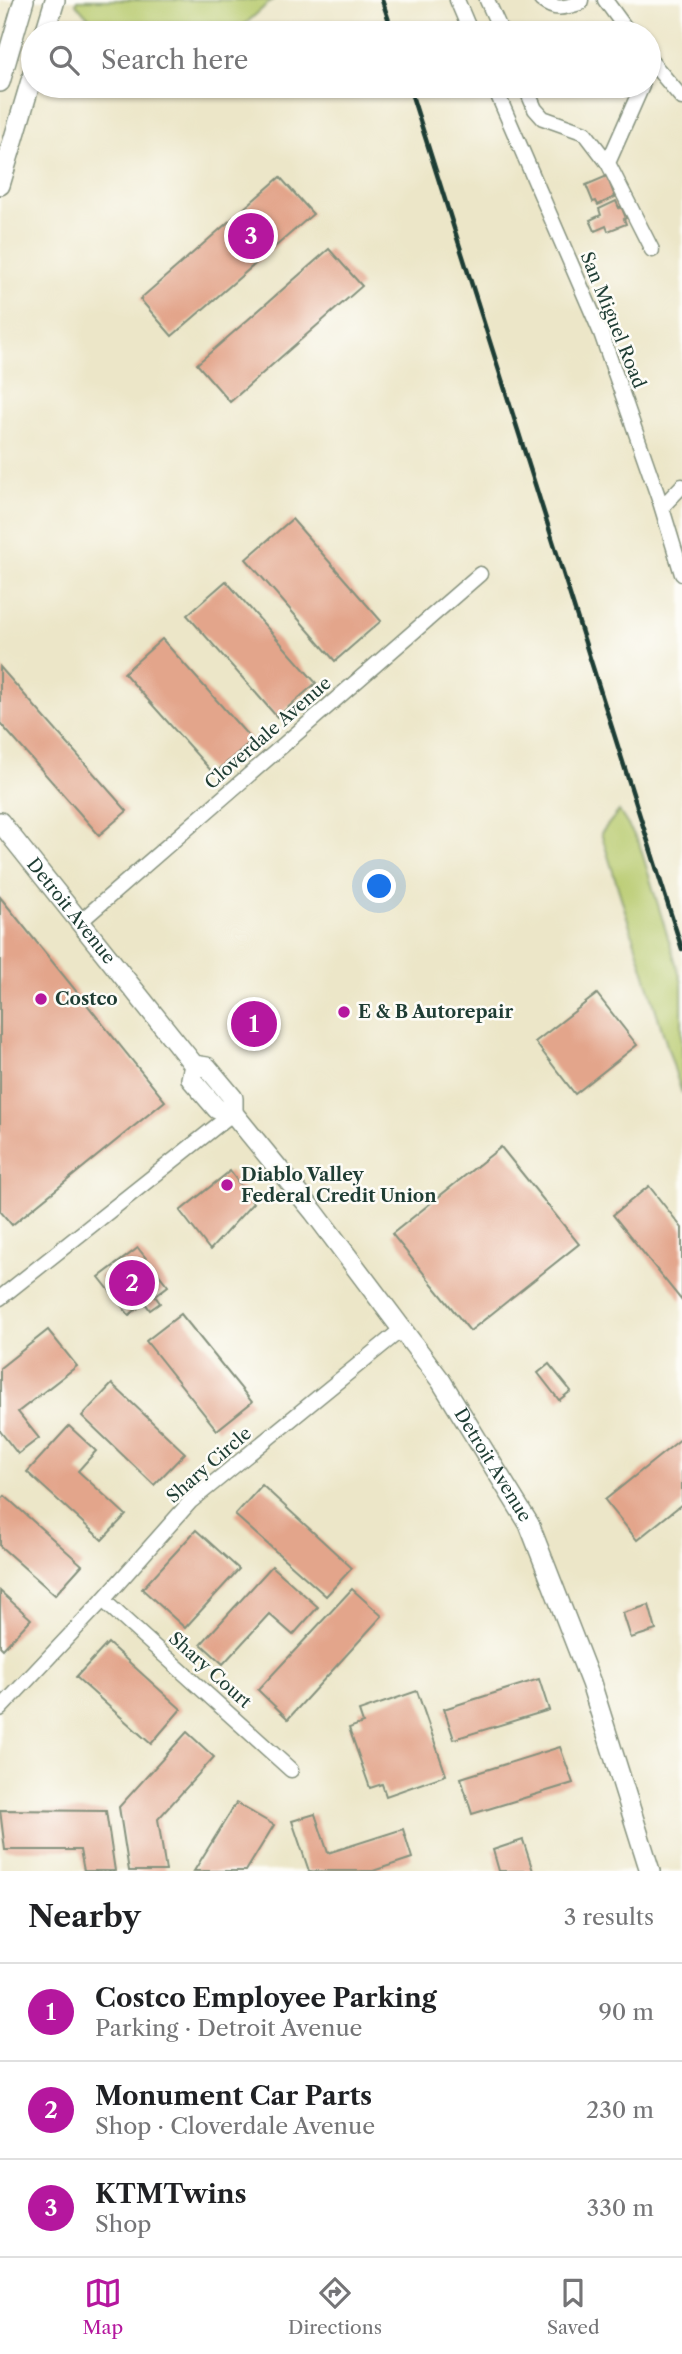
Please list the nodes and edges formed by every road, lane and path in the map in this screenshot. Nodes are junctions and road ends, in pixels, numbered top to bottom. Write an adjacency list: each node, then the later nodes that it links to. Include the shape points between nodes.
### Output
1 (24, 0): 13 (street)
2 (55, 0): 8 (street)
3 (457, 0): 9 (street)
4 (487, 0): 10 (street)
5 (541, 0): 6 (street, via 562,9)
6 (582, 0)
7 (605, 0): 11 (street)
8 (49, 21)
9 (466, 21)
10 (497, 21)
11 (620, 21)
12 (661, 76): 18 (street)
13 (0, 82)
14 (26, 98): 20 (street)
15 (499, 98): 23 (street, San Miguel Road, via 601,333)
16 (530, 98): 19 (street, via 542,118 585,133)
17 (637, 98): 19 (street)
18 (682, 98)
19 (608, 163): 21 (street)
20 (0, 185)
21 (652, 250)
22 (682, 486): 23 (street)
23 (662, 507): 25 (street, San Miguel Road)
24 (480, 574): 27 (street, Cloverdale Avenue)
25 (682, 574)
26 (0, 822): 27 (street, Detroit Avenue)
27 (81, 922): 28 (street, Detroit Avenue, via 194,1065 191,1079 217,1109)
28 (233, 1112): 29 (street); 30 (street, Detroit Avenue)
29 (0, 1298)
30 (402, 1329): 31 (street, Shary Circle, via 190,1502); 34 (street, Detroit Avenue, via 441,1381 529,1524 590,1683)
31 (103, 1600): 32 (street, Shary Circle); 33 (street, Shary Court)
32 (0, 1709)
33 (291, 1770)
34 (650, 1871)

